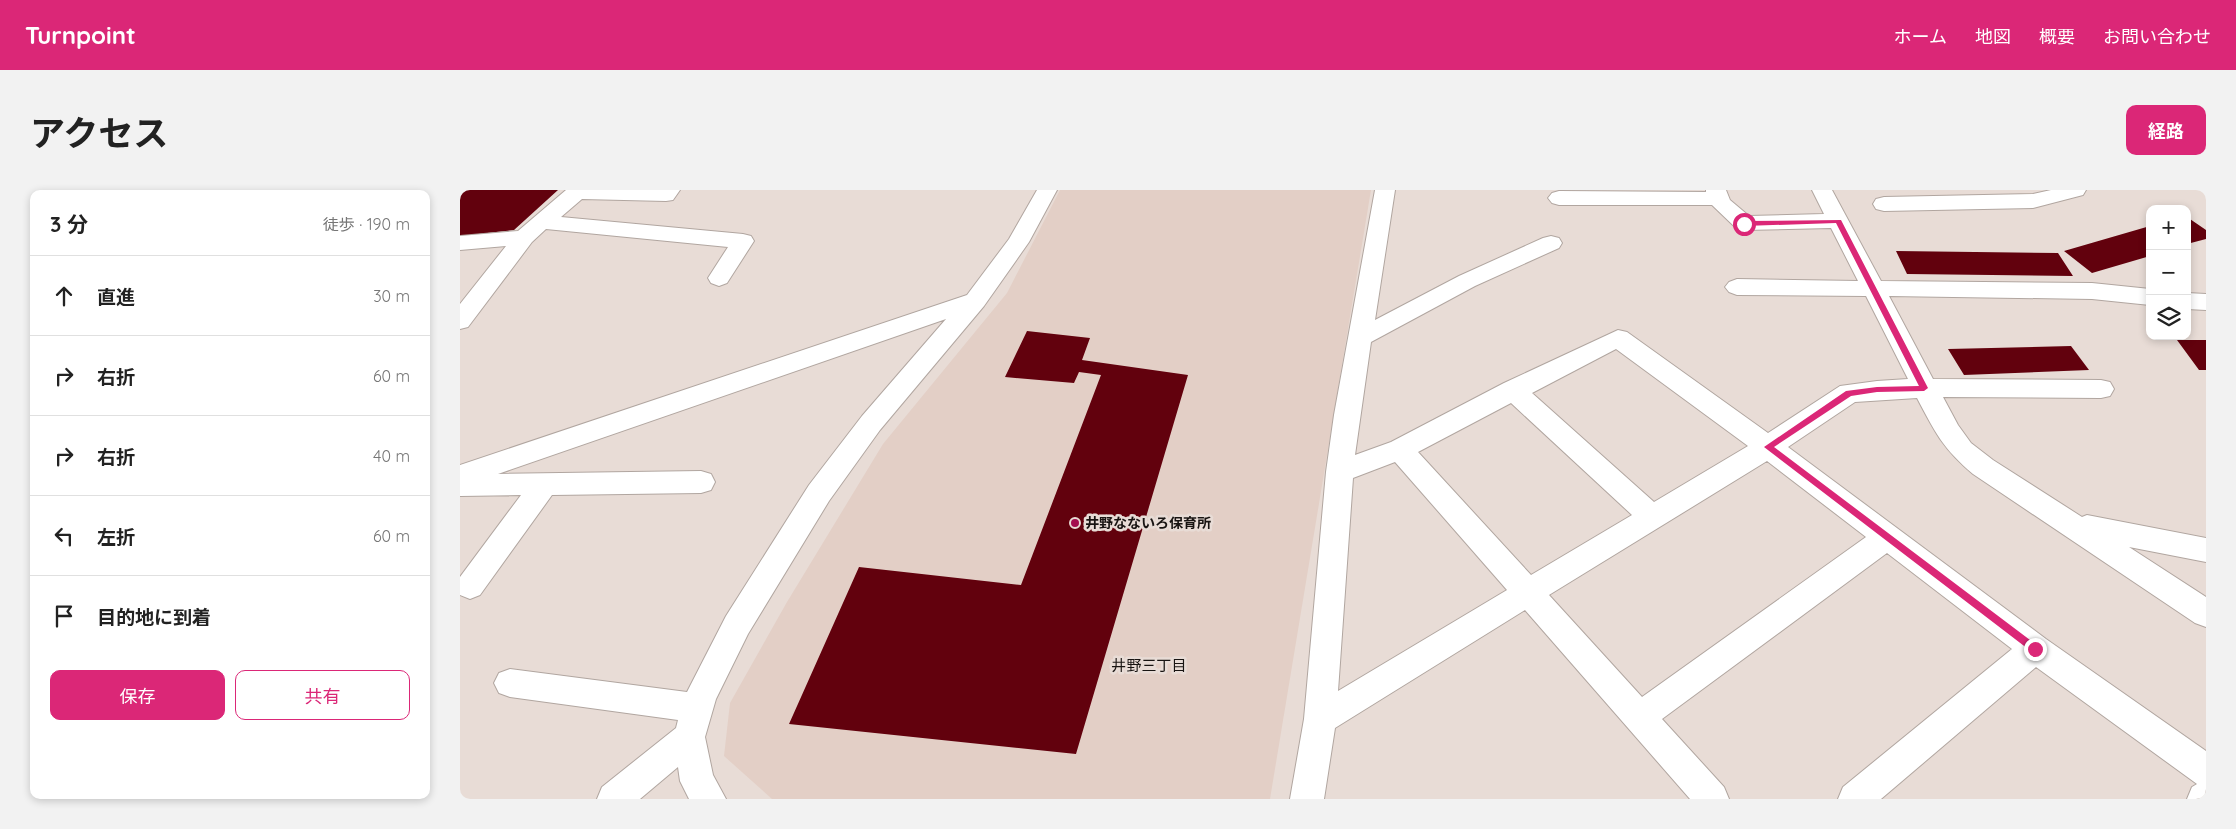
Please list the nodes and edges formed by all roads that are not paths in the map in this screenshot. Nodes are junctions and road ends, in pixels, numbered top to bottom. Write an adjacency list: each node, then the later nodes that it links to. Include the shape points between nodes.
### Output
1 (670, 190): 6 (street, via 666,195)
2 (1047, 190): 19 (street, via 1018,242)
3 (1385, 190): 23 (street)
4 (1822, 190): 10 (street)
5 (2076, 190): 9 (street, via 2033,200)
6 (578, 191): 11 (street)
7 (1718, 194): 8 (street); 10 (street, via 1721,203 1744,224)
8 (1559, 198)
9 (1884, 204)
10 (1838, 221): 17 (street)
11 (542, 222): 12 (street); 15 (street, via 743,241)
12 (524, 237): 13 (street); 22 (street)
13 (460, 243)
14 (1551, 244): 23 (street, via 1467,281)
15 (719, 278)
16 (1737, 288): 17 (street)
17 (1872, 288): 18 (street, via 2092,291); 24 (street)
18 (2146, 297)
19 (976, 300): 30 (street); 45 (street, via 871,423 819,493 737,625 701,697)
20 (2191, 300): 21 (street)
21 (2206, 302)
22 (460, 320)
23 (1360, 338): 29 (street)
24 (1924, 388): 25 (street); 27 (street, via 1849,393); 35 (street, via 1948,432 1962,450)
25 (2101, 389)
26 (1513, 390): 27 (street, via 1618,338); 28 (street); 34 (street)
27 (1768, 447): 34 (street); 36 (street)
28 (1400, 449): 29 (street); 39 (street)
29 (1340, 472): 44 (street)
30 (460, 476)
31 (701, 482): 32 (street)
32 (545, 484): 33 (street); 38 (street)
33 (460, 486)
34 (1652, 517): 39 (street)
35 (2073, 525): 37 (street); 40 (street)
36 (1887, 538): 41 (street); 43 (street)
37 (2206, 550)
38 (470, 586)
39 (1528, 593): 43 (street); 44 (street)
40 (2206, 614)
41 (2035, 649): 46 (street); 51 (street)
42 (510, 683): 45 (street)
43 (1638, 718): 50 (street)
44 (1320, 720): 49 (street)
45 (693, 723): 47 (street); 48 (street, via 697,781)
46 (2206, 771)
47 (614, 799)
48 (709, 799)
49 (1307, 799)
50 (1712, 799)
51 (1855, 799)

